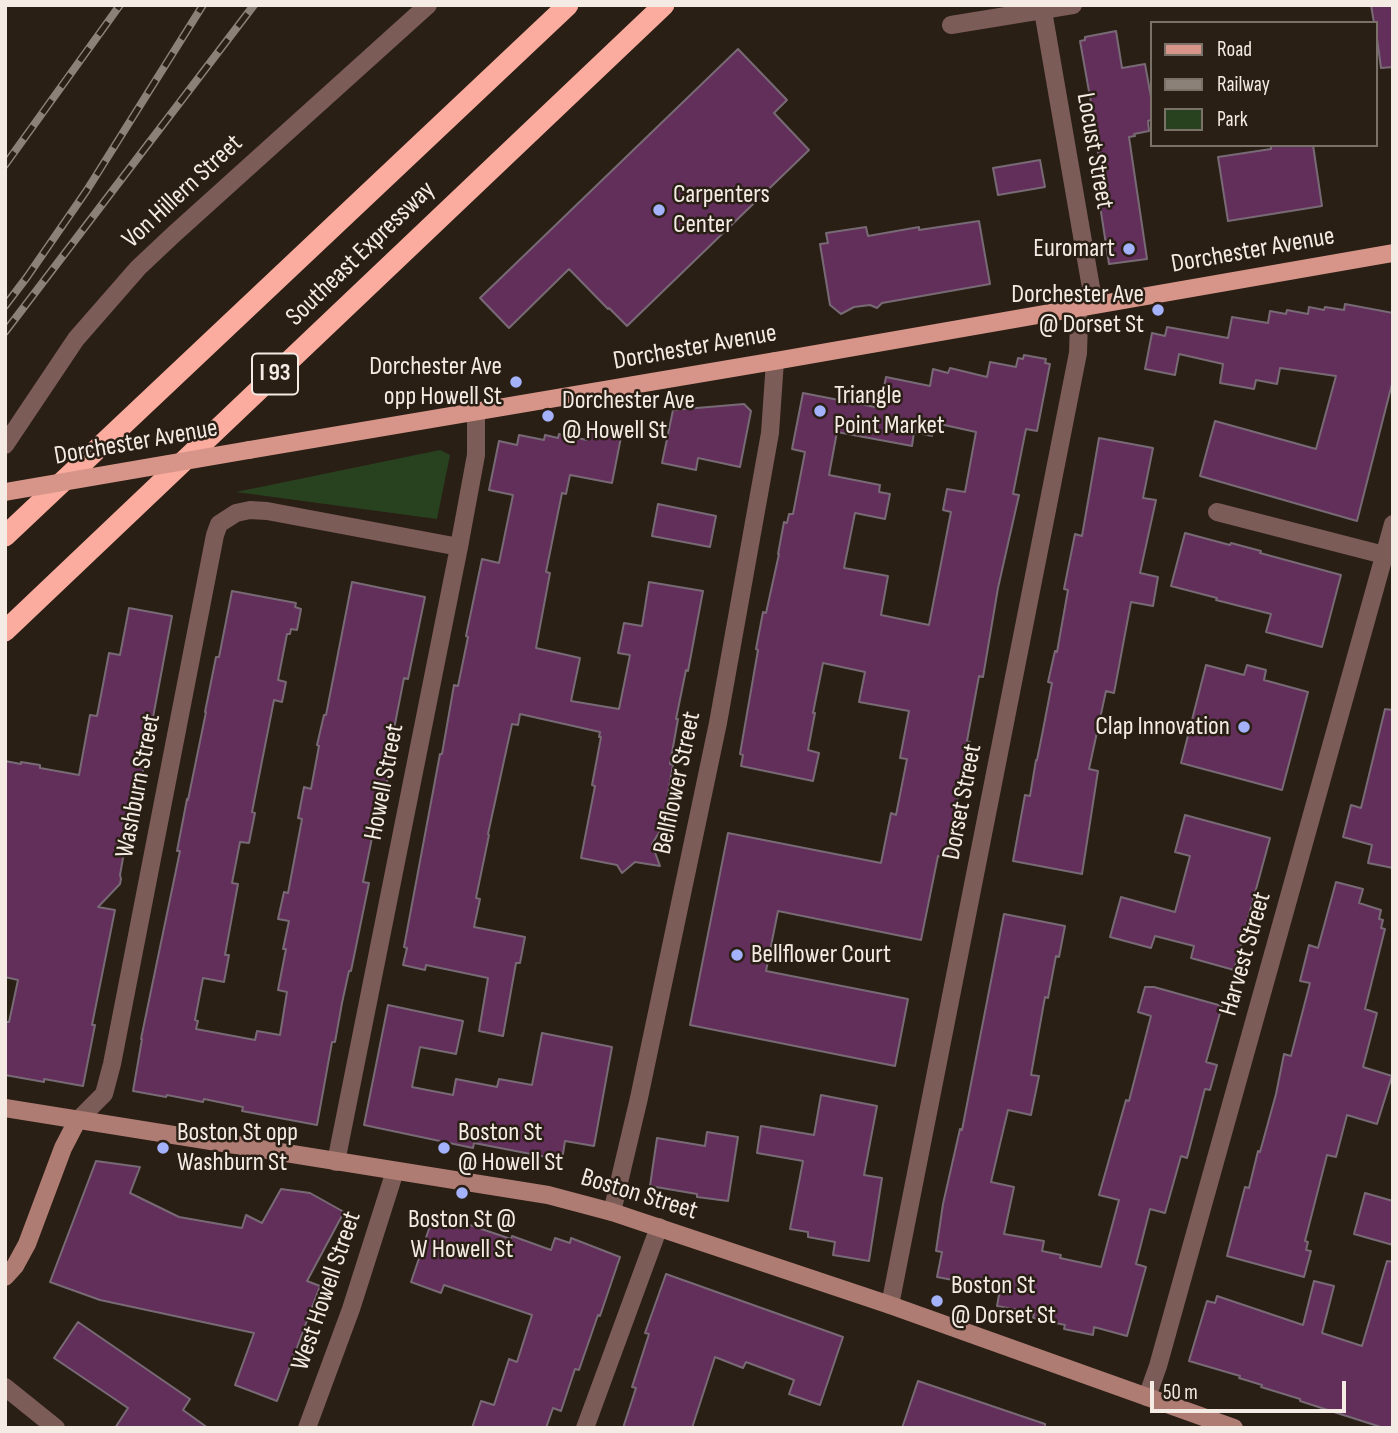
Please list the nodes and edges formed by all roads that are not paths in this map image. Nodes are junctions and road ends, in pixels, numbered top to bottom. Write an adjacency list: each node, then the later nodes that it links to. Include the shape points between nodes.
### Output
1 (428, 5): 11 (street, Von Hillern Street, via 138,268 76,340)
2 (568, 5): 15 (highway, Southeast Expressway / I 93)
3 (664, 5): 18 (highway, Southeast Expressway / I 93)
4 (1073, 5): 5 (street)
5 (1043, 8): 6 (street); 8 (street, Locust Street)
6 (951, 25)
7 (1393, 253): 8 (main road, Dorchester Avenue)
8 (1085, 306): 9 (main road, Dorchester Avenue); 26 (street, Dorset Street)
9 (775, 361): 10 (main road, Dorchester Avenue); 23 (street, Bellflower Street, via 770,433 718,723)
10 (476, 411): 12 (main road, Dorchester Avenue, bridge); 16 (street, Howell Street, via 476,455)
11 (5, 445)
12 (5, 492)
13 (1217, 512): 17 (street)
14 (1393, 524): 17 (street, Harvest Street)
15 (5, 536)
16 (459, 547): 20 (street, Washburn Street, via 267,511 236,513 219,524 112,1065 104,1094); 21 (street, Howell Street)
17 (1384, 555): 28 (street, Harvest Street)
18 (5, 631)
19 (5, 1108): 20 (main road, Boston Street)
20 (77, 1121): 21 (main road, Boston Street); 25 (main road, Washburn Street, via 27,1244)
21 (336, 1162): 22 (main road, Boston Street)
22 (395, 1171): 23 (main road, Boston Street, via 548,1195); 30 (street, West Howell Street)
23 (612, 1212): 24 (main road, Boston Street)
24 (659, 1227): 26 (main road, Boston Street); 31 (street)
25 (5, 1277)
26 (890, 1305): 28 (main road, Boston Street)
27 (5, 1387): 29 (street)
28 (1147, 1397): 32 (main road, Boston Street)
29 (56, 1428)
30 (307, 1428)
31 (584, 1428)
32 (1234, 1428)

